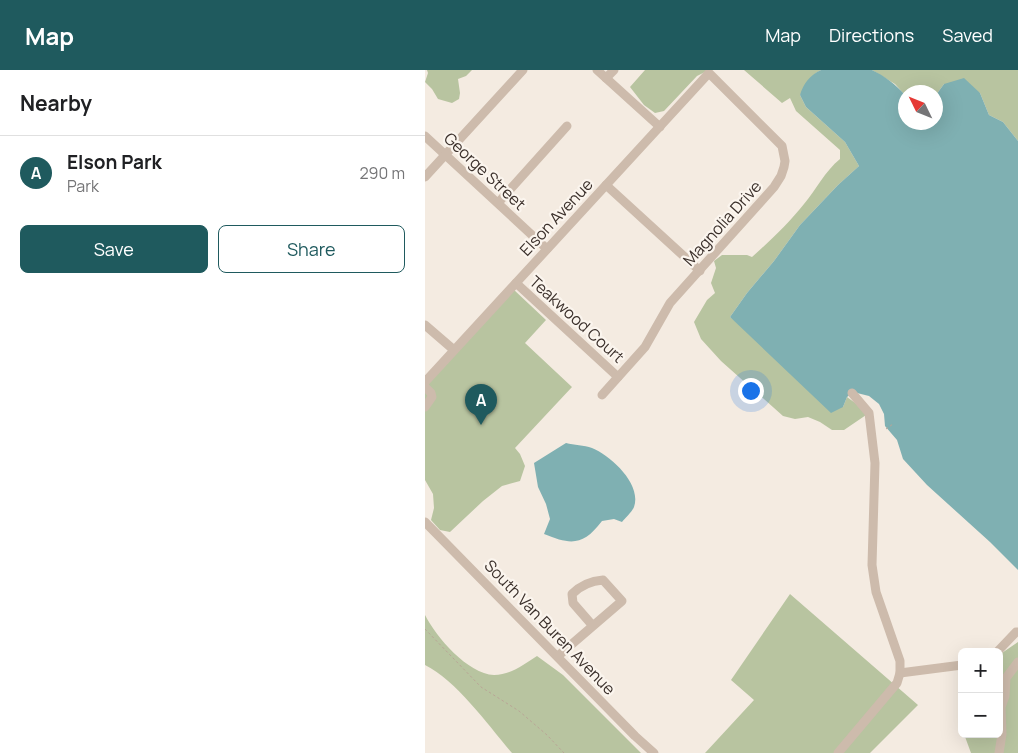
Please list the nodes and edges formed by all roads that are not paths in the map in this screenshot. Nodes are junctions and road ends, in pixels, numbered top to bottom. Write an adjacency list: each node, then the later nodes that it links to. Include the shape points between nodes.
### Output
1 (523, 70): 9 (street)
2 (597, 70): 5 (street)
3 (614, 70): 5 (street)
4 (709, 74): 7 (street, Elson Avenue); 14 (street, Magnolia Drive, via 782,146 785,161 774,187)
5 (606, 78): 7 (street)
6 (567, 126): 12 (street)
7 (660, 127): 11 (street, Elson Avenue)
8 (425, 136): 9 (street, George Street)
9 (445, 155): 10 (street); 12 (street, George Street)
10 (425, 177)
11 (606, 185): 13 (street, Elson Avenue); 14 (street)
12 (498, 203): 13 (street, George Street)
13 (547, 249): 15 (street, Elson Avenue)
14 (700, 271): 18 (street, Magnolia Drive, via 670,303 645,347)
15 (515, 283): 17 (street, Elson Avenue); 18 (street, Teakwood Court)
16 (425, 324): 17 (street)
17 (454, 350): 19 (street, Elson Avenue)
18 (619, 377): 22 (street, Magnolia Drive)
19 (425, 382)
20 (425, 387): 23 (street, via 432,397)
21 (852, 393): 31 (street, via 869,413 875,463 872,565 876,592 900,660)
22 (602, 395)
23 (425, 407)
24 (425, 522): 28 (street, South Van Buren Avenue)
25 (593, 626): 25 (street, via 622,601 603,580 581,586 572,594 573,603); 28 (street)
26 (1018, 632): 27 (street)
27 (1001, 648)
28 (558, 656): 32 (street, South Van Buren Avenue)
29 (1018, 662): 34 (street, via 1006,678)
30 (958, 666): 31 (street)
31 (900, 673): 33 (street, via 897,683)
32 (654, 753)
33 (838, 753)
34 (999, 753)

